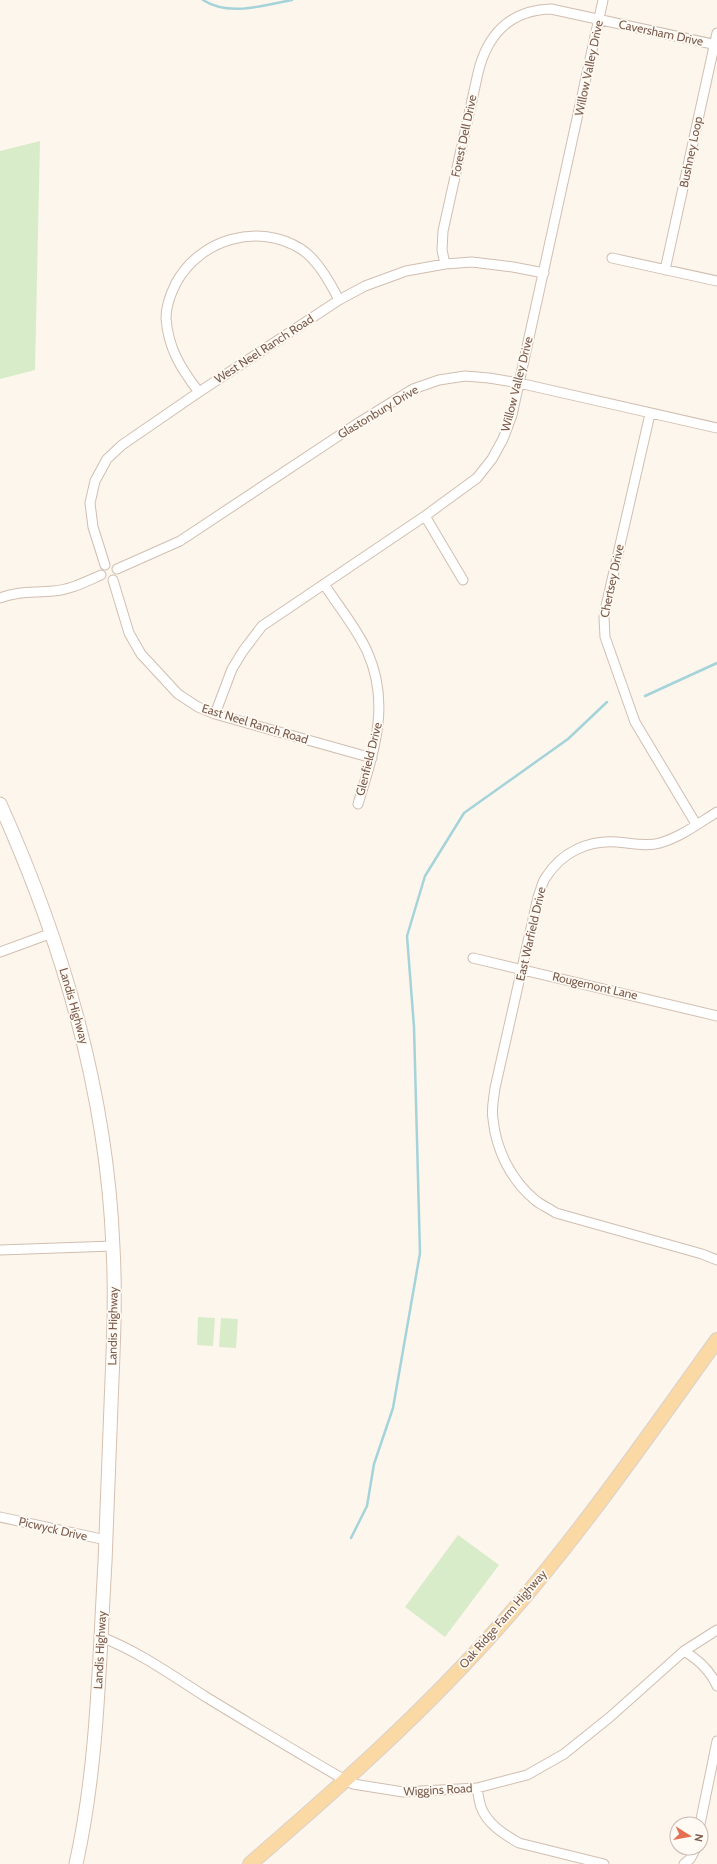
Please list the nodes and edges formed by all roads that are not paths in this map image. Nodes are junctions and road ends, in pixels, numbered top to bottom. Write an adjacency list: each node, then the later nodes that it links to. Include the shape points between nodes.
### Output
1 (604, 0): 2 (street, Willow Valley Drive)
2 (600, 19): 3 (street, Caversham Drive, via 551,9 533,10); 5 (street, Caversham Drive); 9 (street, Willow Valley Drive)
3 (513, 20): 7 (street, Forest Dell Drive, via 495,34 482,56 443,231 442,250)
4 (717, 33): 5 (street, Bushney Loop)
5 (716, 45): 8 (street, Bushney Loop)
6 (612, 258): 8 (street)
7 (445, 264): 9 (street, West Neel Ranch Road, via 472,262); 11 (street, West Neel Ranch Road, via 406,271 365,286)
8 (665, 270): 10 (street)
9 (544, 273): 12 (street, Willow Valley Drive)
10 (717, 281)
11 (339, 300): 13 (street, West Neel Ranch Road); 13 (street, via 330,283 309,256 282,239 259,236 230,238 202,253 184,269 172,292 166,317 173,350 182,370)
12 (519, 383): 14 (street, Glastonbury Drive); 16 (street, Willow Valley Drive, via 512,415 492,459 477,478); 18 (street, Glastonbury Drive, via 465,376 440,380 413,389 180,541)
13 (199, 392): 17 (street, West Neel Ranch Road, via 122,445 106,459 95,481 90,503 93,527)
14 (650, 414): 15 (street, Glastonbury Drive); 29 (street, Chertsey Drive, via 606,606 605,637 635,722)
15 (717, 428)
16 (425, 516): 21 (street); 22 (street, Willow Valley Drive)
17 (105, 565): 18 (street, via 111,564); 19 (street, via 101,569)
18 (117, 570): 20 (street)
19 (101, 575): 20 (street, via 107,581); 23 (street, via 76,586 55,591 8,594)
20 (113, 580): 24 (street, East Neel Ranch Road, via 129,633 141,654 178,694)
21 (463, 580)
22 (324, 584): 24 (street, Willow Valley Drive, via 262,626 232,669); 25 (street, Glenfield Drive, via 360,639 374,672 380,712)
23 (0, 598)
24 (215, 714): 25 (street, East Neel Ranch Road)
25 (372, 758): 27 (street, Glenfield Drive)
26 (0, 804): 30 (main road, Landis Highway)
27 (358, 804)
28 (717, 812): 29 (street, East Warfield Drive)
29 (696, 824): 33 (street, East Warfield Drive, via 674,838 659,843 597,843 575,850 559,860 545,878 538,897)
30 (52, 933): 31 (street); 35 (main road, Landis Highway, via 77,1012 92,1076 108,1178)
31 (0, 952)
32 (473, 958): 33 (street, Rougemont Lane)
33 (523, 969): 34 (street, Rougemont Lane); 37 (street, East Warfield Drive, via 495,1088 492,1118 497,1142 505,1162 519,1183 535,1200 556,1213)
34 (717, 1016)
35 (113, 1246): 36 (street); 40 (main road, Landis Highway, via 115,1308)
36 (0, 1250)
37 (717, 1260)
38 (717, 1340): 46 (main road, Oak Ridge Farm Highway, via 632,1459 527,1594 439,1691)
39 (0, 1517): 40 (street, Picwyck Drive)
40 (106, 1540): 42 (main road, Landis Highway)
41 (717, 1630): 43 (street, Wiggins Road)
42 (101, 1637): 46 (street, Wiggins Road, via 140,1656); 51 (main road, Landis Highway, via 93,1753 84,1827)
43 (684, 1652): 44 (street, via 697,1659 712,1675); 47 (street, Wiggins Road, via 564,1754 527,1775)
44 (717, 1686)
45 (717, 1740): 48 (street)
46 (344, 1780): 47 (street, Wiggins Road, via 353,1784 404,1792); 50 (main road, Oak Ridge Farm Highway)
47 (477, 1788): 52 (street, via 481,1808 492,1824 507,1836 519,1843)
48 (702, 1816)
49 (692, 1856): 53 (street)
50 (254, 1863)
51 (76, 1864)
52 (604, 1864)
53 (684, 1864)

